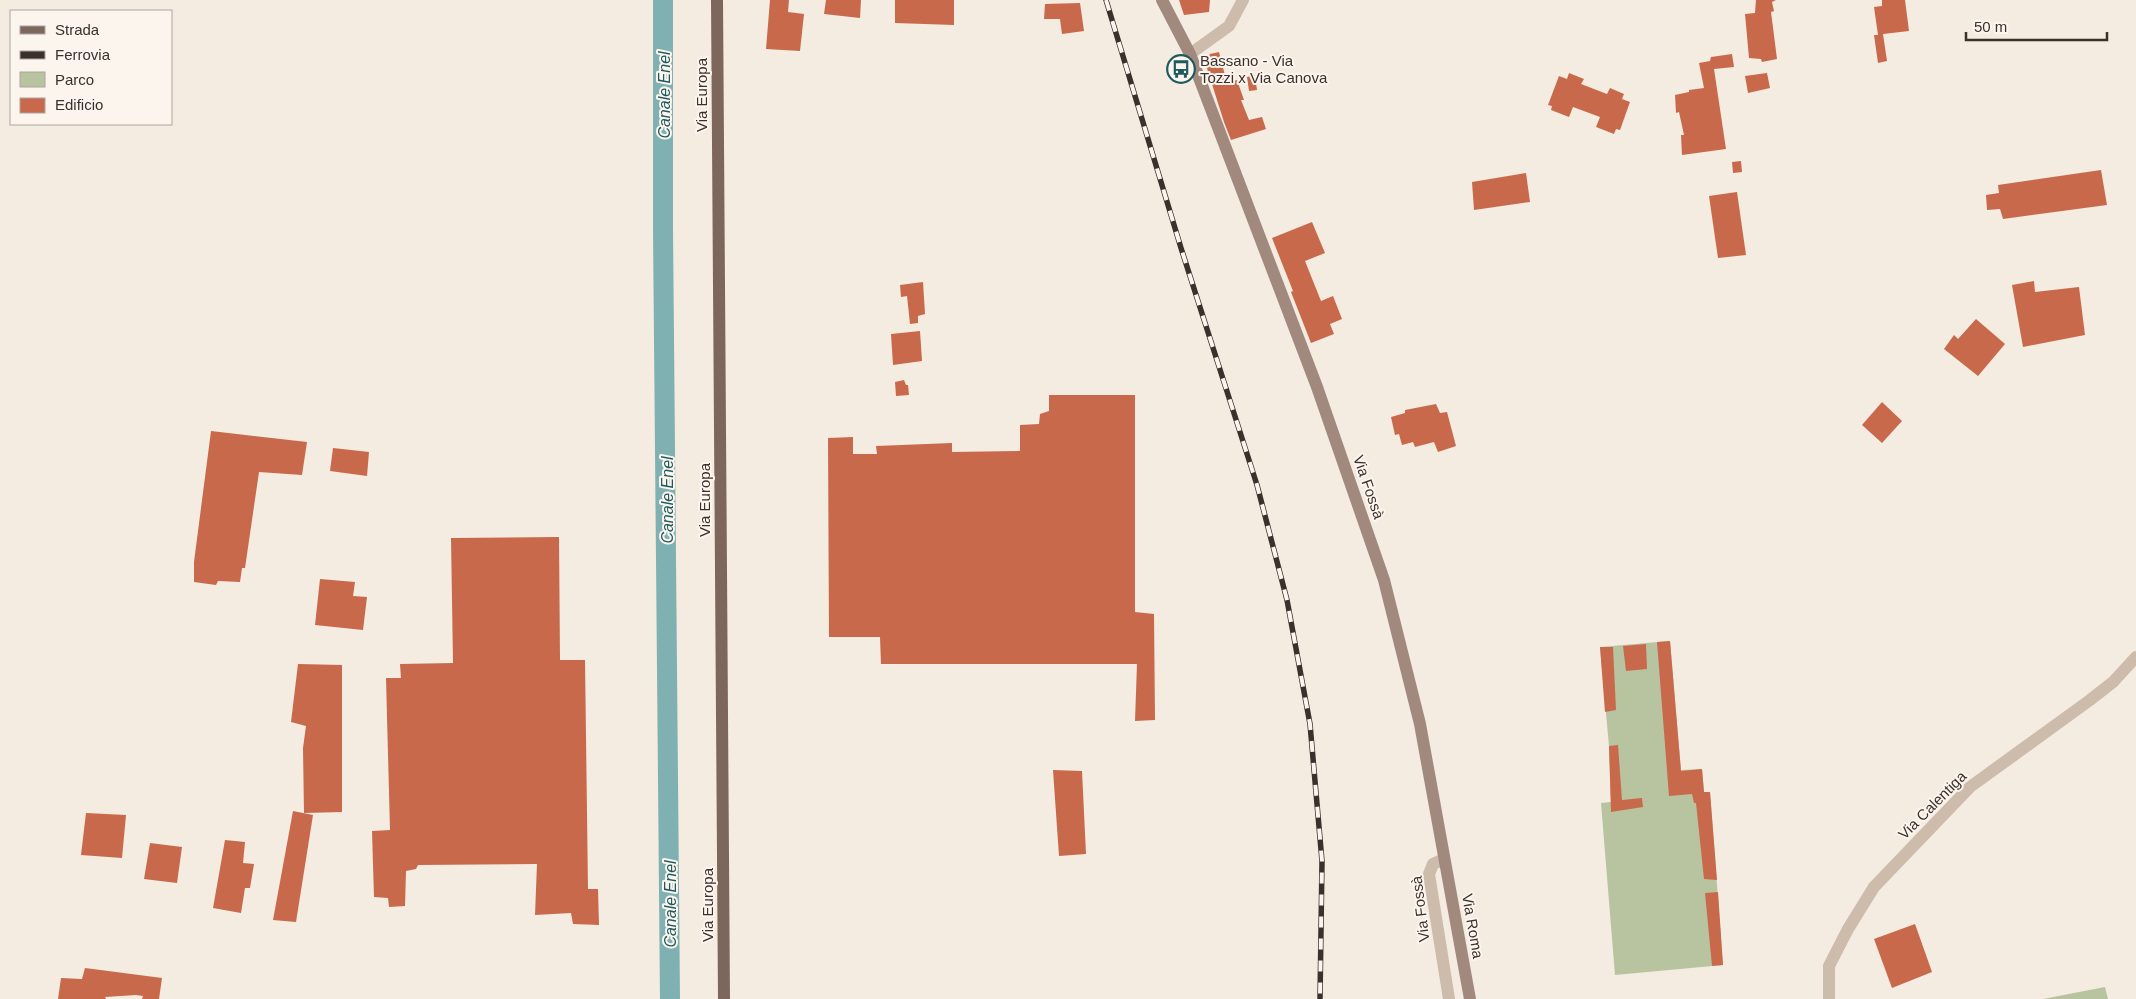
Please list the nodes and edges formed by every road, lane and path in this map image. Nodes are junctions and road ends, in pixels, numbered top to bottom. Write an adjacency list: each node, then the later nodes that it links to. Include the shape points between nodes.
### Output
1 (717, 0): 7 (main road, Via Europa)
2 (1162, 0): 4 (main road, Via Fossà)
3 (1243, 0): 4 (street, via 1229,26)
4 (1190, 54): 6 (main road, Via Fossà, via 1317,387 1384,580 1420,724)
5 (2136, 657): 10 (street, Via Calentiga, via 2113,682 1970,787 1874,887 1829,966)
6 (1444, 859): 8 (street, Via Fossà, via 1433,864 1429,874); 9 (main road, Via Roma)
7 (724, 999)
8 (1448, 999)
9 (1470, 999)
10 (1829, 999)

